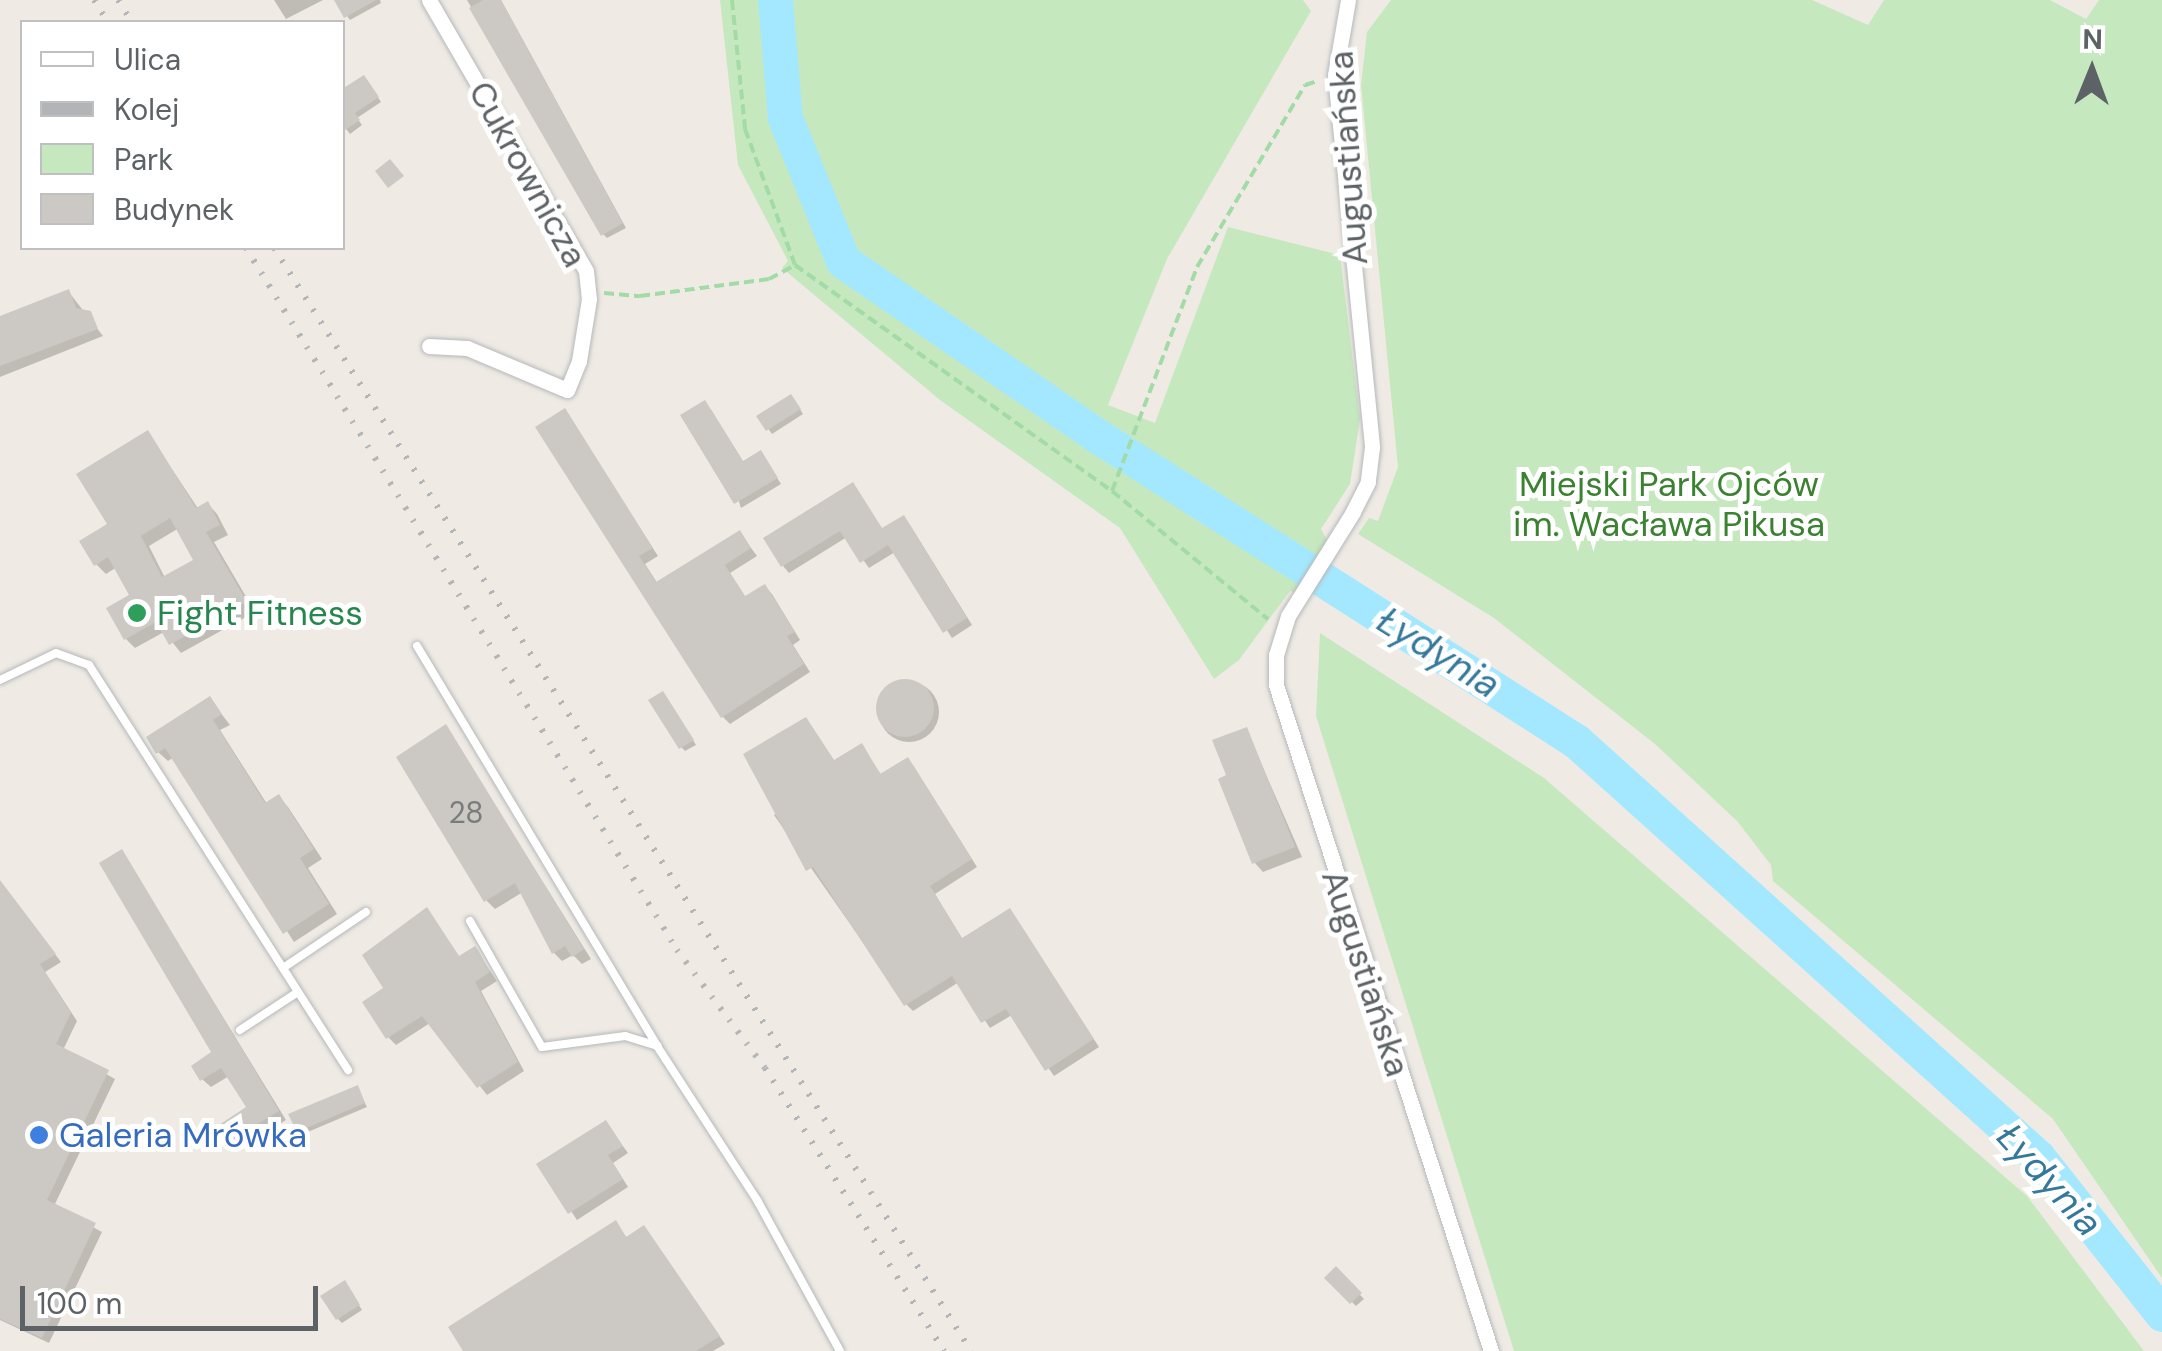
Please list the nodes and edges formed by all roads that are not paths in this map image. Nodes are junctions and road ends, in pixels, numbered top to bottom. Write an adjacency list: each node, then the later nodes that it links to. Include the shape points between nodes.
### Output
1 (429, 0): 3 (street, Cukrownicza, via 586,271 589,299 579,361 566,390 467,348)
2 (1348, 0): 14 (street, Augustiańska, via 1335,75 1372,447 1368,482 1299,594 1284,631 1276,654 1280,710)
3 (429, 346)
4 (417, 646): 11 (lane)
5 (0, 680): 8 (lane, via 56,653 89,664)
6 (366, 912): 8 (lane)
7 (470, 920): 11 (lane, via 542,1047 625,1036)
8 (283, 968): 9 (lane)
9 (298, 992): 10 (lane); 12 (lane)
10 (240, 1030)
11 (657, 1046): 13 (lane, via 757,1200)
12 (348, 1070)
13 (840, 1351)
14 (1490, 1351)

